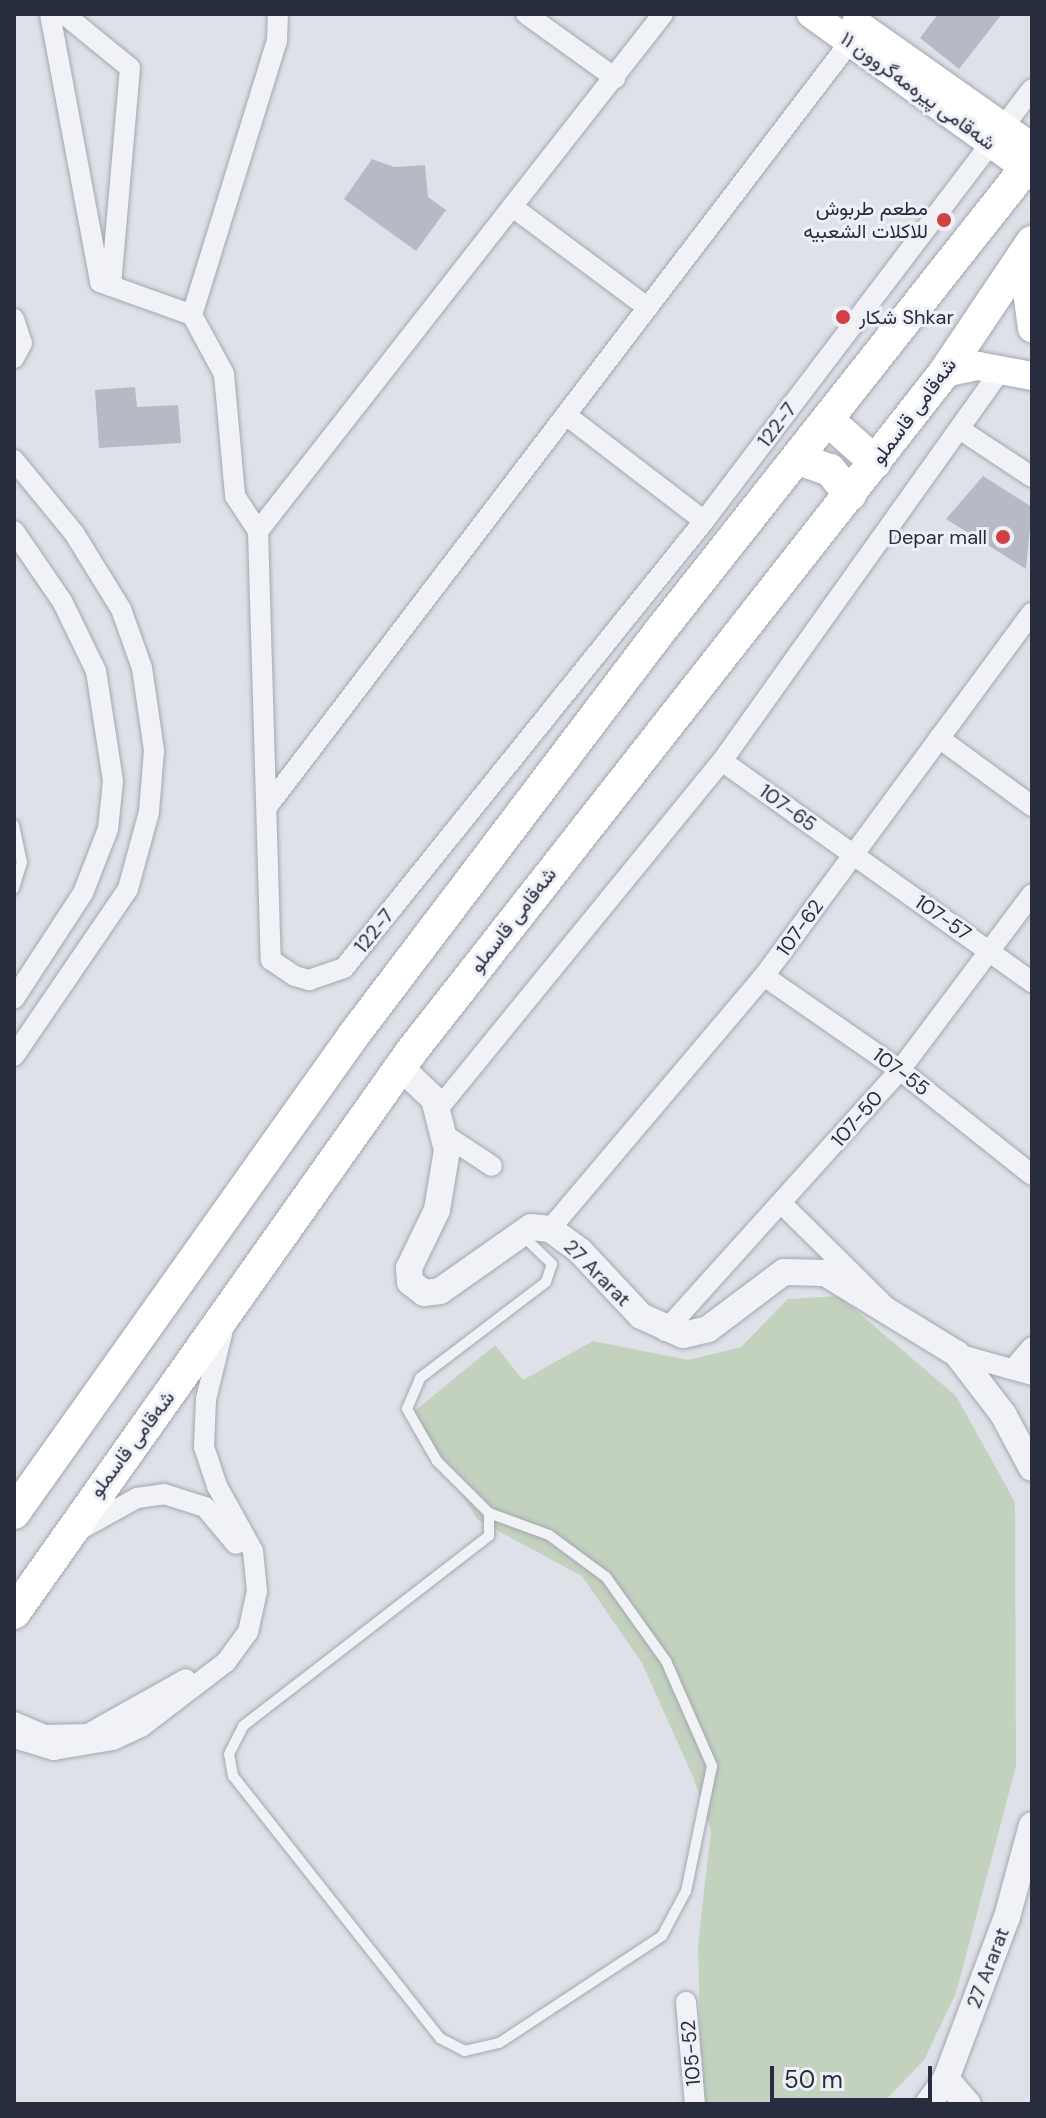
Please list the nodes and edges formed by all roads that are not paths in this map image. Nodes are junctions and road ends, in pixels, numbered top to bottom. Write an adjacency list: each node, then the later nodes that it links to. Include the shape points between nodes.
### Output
1 (50, 14): 15 (street, via 100,282)
2 (64, 14): 15 (street, via 130,68)
3 (276, 14): 17 (street, via 277,41)
4 (526, 14): 9 (street)
5 (663, 14): 9 (street)
6 (811, 14): 8 (main road, شەقامی پیرەمەگروون ١١)
7 (844, 14): 11 (main road, شەقامی پیرەمەگروون ١١)
8 (850, 42): 11 (main road, شەقامی پیرەمەگروون ١١); 16 (street)
9 (615, 78): 13 (street)
10 (1032, 89): 11 (street, 122-7)
11 (998, 136): 12 (main road, شەقامی پیرەمەگروون ١١); 32 (street, 122-7)
12 (1030, 158): 25 (main road)
13 (514, 208): 16 (street); 34 (street)
14 (1027, 249): 19 (main road); 22 (main road, شەقامی قاسملو)
15 (111, 286): 17 (street)
16 (648, 308): 24 (street)
17 (192, 315): 34 (street, via 224,374 235,496)
18 (14, 319): 20 (street, via 22,343)
19 (1032, 328)
20 (14, 358)
21 (1002, 368): 22 (main road); 23 (main road); 26 (street)
22 (944, 373): 29 (main road, شەقامی قاسملو)
23 (1032, 376)
24 (566, 415): 32 (street); 39 (street)
25 (829, 421): 27 (main road); 29 (main road)
26 (961, 430): 30 (street); 37 (street)
27 (799, 459): 31 (main road, via 830,470); 65 (main road, via 353,1036)
28 (14, 460): 48 (street, via 74,533 121,609 142,668 153,729 149,812 128,889)
29 (875, 462): 31 (main road, شەقامی قاسملو)
30 (1032, 477)
31 (850, 495): 50 (main road, شەقامی قاسملو, via 703,674)
32 (704, 521): 39 (street, 122-7, via 344,968 309,980 271,960)
33 (14, 531): 47 (street, via 62,601 96,671 112,756 108,829 93,871 71,918)
34 (258, 531): 39 (street, 122-7)
35 (1032, 613): 36 (street, 107-62)
36 (939, 738): 38 (street); 41 (street, 107-62)
37 (722, 761): 41 (street, 107-65); 52 (street)
38 (1032, 806)
39 (267, 807)
40 (14, 825): 42 (lane, via 22,862)
41 (854, 855): 44 (street, 107-57); 45 (street, 107-62)
42 (14, 889)
43 (1032, 894): 44 (street, 107-50)
44 (989, 951): 46 (street, 107-57); 51 (street, 107-50)
45 (764, 976): 51 (street, 107-55); 56 (street, 107-62)
46 (1032, 982)
47 (20, 992): 48 (street)
48 (50, 1007): 49 (street)
49 (14, 1056)
50 (400, 1067): 52 (street); 59 (main road, شەقامی قاسملو)
51 (900, 1070): 54 (street, 107-55); 55 (street, 107-50)
52 (442, 1122): 53 (street); 57 (street, 27 Ararat, via 437,1210 409,1268 410,1282 424,1293 440,1291)
53 (492, 1166)
54 (1032, 1175)
55 (783, 1205): 58 (street); 60 (street, 107-50)
56 (550, 1229): 57 (street, 27 Ararat); 60 (street, 27 Ararat, via 580,1251 619,1299)
57 (520, 1233): 66 (lane, via 552,1264 546,1282 420,1378 407,1409 437,1461)
58 (884, 1305): 60 (street, via 825,1273 798,1269 770,1278 708,1329 683,1335); 62 (street)
59 (226, 1317): 67 (main road, شەقامی قاسملو); 70 (street, via 202,1431 217,1486 253,1551 257,1591 248,1632 226,1662 141,1727 113,1740 54,1750)
60 (665, 1331)
61 (1032, 1347): 63 (street)
62 (957, 1354): 63 (street); 64 (street, via 1003,1414)
63 (1022, 1372)
64 (1032, 1468)
65 (15, 1511)
66 (489, 1513): 66 (lane, via 489,1536 243,1726 229,1754 233,1776 440,2038 465,2051 499,2043 662,1936 686,1891 712,1766 666,1661 606,1577 549,1535)
67 (60, 1541): 68 (main road, شەقامی قاسملو); 69 (street, via 137,1498 164,1494 195,1501 237,1546 245,1572 243,1612 206,1663 101,1729 45,1735)
68 (14, 1613)
69 (14, 1722)
70 (14, 1738)
71 (1031, 1831): 73 (street, 27 Ararat, via 1007,1917)
72 (686, 2002): 74 (street, 105-52)
73 (946, 2079): 75 (street, 27 Ararat); 76 (street)
74 (695, 2104)
75 (928, 2104)
76 (968, 2104)

